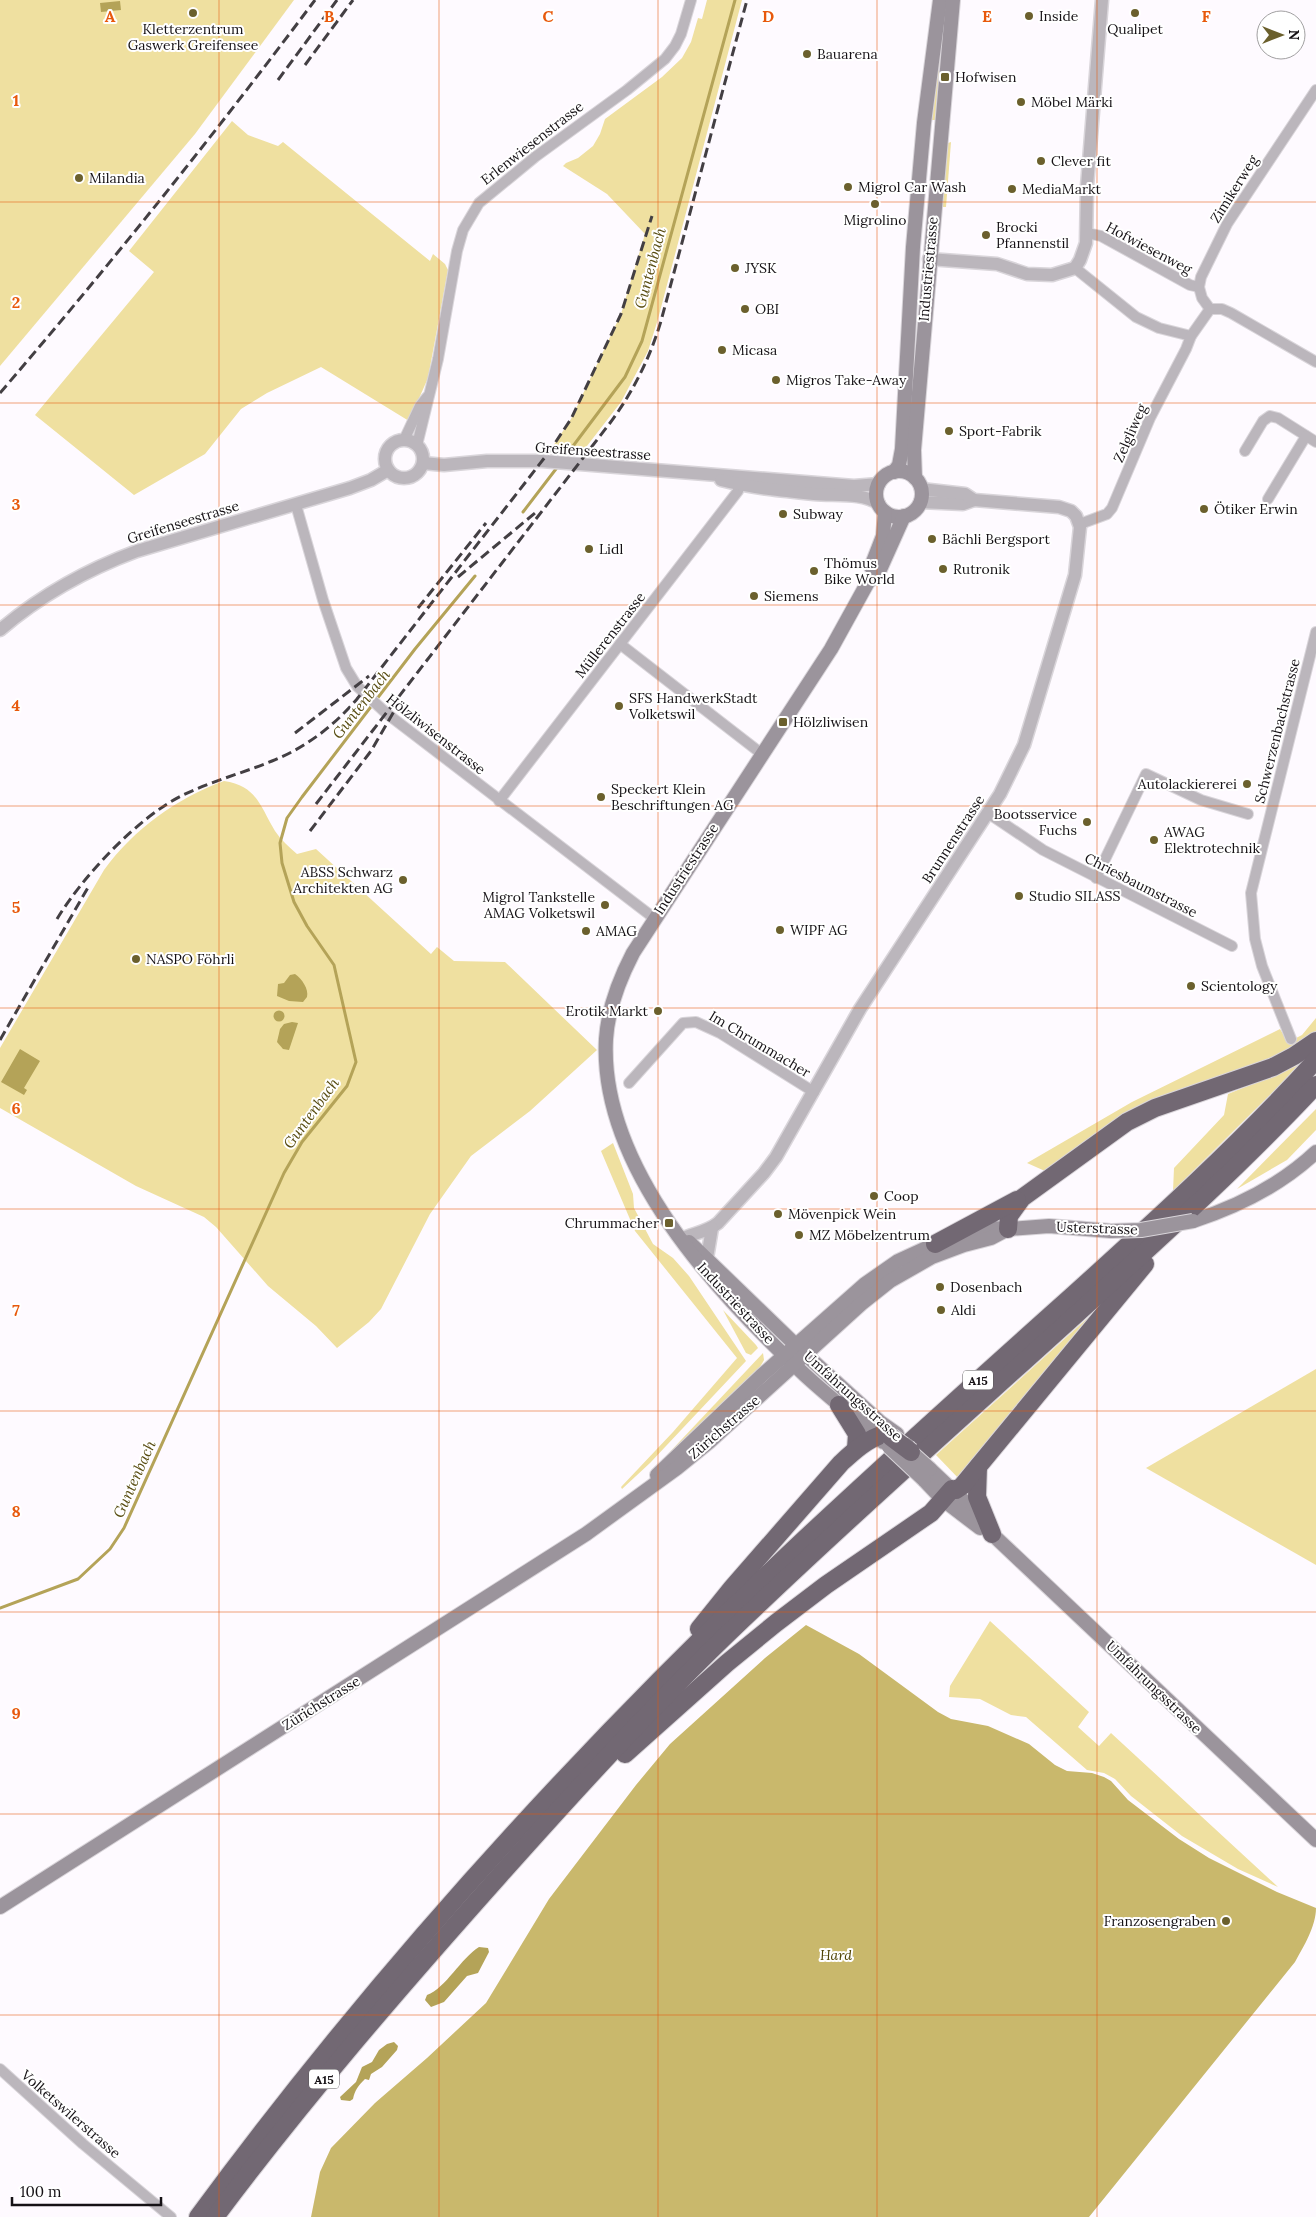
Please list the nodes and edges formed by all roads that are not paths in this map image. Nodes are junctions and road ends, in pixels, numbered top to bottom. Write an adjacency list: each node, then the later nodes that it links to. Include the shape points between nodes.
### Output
1 (691, 0): 13 (street, Erlenwiesenstrasse, via 681,34 665,59 479,203 463,230 457,251 438,359)
2 (940, 0): 21 (main road, Industriestrasse, via 924,123 913,247 902,449 899,466)
3 (953, 0): 7 (main road, Industriestrasse)
4 (1102, 0): 6 (street, via 1087,186)
5 (1316, 90): 9 (street, Zimikerweg, via 1227,224)
6 (1087, 232): 8 (street, via 1084,252); 9 (street, Hofwiesenweg, via 1101,236)
7 (929, 259): 8 (street, via 997,264 1038,275 1052,275); 26 (main road, Industriestrasse, via 914,450)
8 (1075, 268): 11 (street, via 1136,317 1159,328)
9 (1199, 287): 10 (street)
10 (1210, 309): 11 (street, Zelgliweg); 12 (street, via 1232,313)
11 (1191, 336): 31 (street, Zelgliweg, via 1150,418 1112,508 1107,514)
12 (1316, 362)
13 (427, 397): 15 (street, Erlenwiesenstrasse); 17 (street, Erlenwiesenstrasse, via 427,410)
14 (1306, 436): 16 (street); 18 (street, via 1270,416 1263,421); 27 (street)
15 (404, 440): 17 (street); 20 (street, via 392,444 387,450 385,463)
16 (1316, 442)
17 (417, 444): 19 (street)
18 (1245, 451)
19 (423, 463): 20 (street, via 410,478 398,478); 22 (street, Greifenseestrasse, via 549,462)
20 (388, 470): 28 (street, Greifenseestrasse, via 361,484)
21 (894, 472): 25 (main road); 26 (main road, via 906,472)
22 (700, 474): 23 (street, Greifenseestrasse); 24 (street, Greifenseestrasse)
23 (758, 477): 24 (street); 25 (street, Greifenseestrasse, via 854,486)
24 (740, 484): 29 (street, Greifenseestrasse, via 854,496 872,500); 35 (street, Müllerenstrasse, via 738,491)
25 (879, 484): 29 (main road, Industriestrasse, via 876,490)
26 (919, 490): 30 (main road, Industriestrasse, via 914,511); 31 (street, via 963,504 974,500 1058,507 1071,511)
27 (1268, 499)
28 (296, 504): 33 (street, Greifenseestrasse, via 108,562 54,590); 37 (street, Hölzliwisenstrasse, via 351,678 381,709)
29 (882, 508): 30 (main road, via 897,517); 32 (main road, Industriestrasse, via 884,531)
30 (904, 516): 32 (main road, Industriestrasse, via 878,574)
31 (1080, 524): 38 (street, Brunnenstrasse, via 1075,575 1033,719 1016,766)
32 (868, 582): 36 (main road, Industriestrasse, via 831,649)
33 (0, 630)
34 (1316, 632): 43 (street, Schwerzenbachstrasse, via 1251,893 1255,938 1262,966)
35 (620, 644): 36 (street); 37 (street, Müllerenstrasse)
36 (762, 754): 41 (main road, Industriestrasse)
37 (499, 801): 41 (street, Hölzliwisenstrasse)
38 (988, 813): 40 (street, Chriesbaumstrasse, via 1043,850); 48 (street, Brunnenstrasse, via 860,1009)
39 (1248, 814): 40 (street, via 1201,800 1146,774)
40 (1096, 878): 42 (street, Chriesbaumstrasse)
41 (654, 918): 54 (main road, Industriestrasse, via 626,966 613,999 606,1038 608,1076 615,1112 639,1172)
42 (1232, 946)
43 (1291, 1039)
44 (1316, 1041): 50 (highway, via 1273,1067 1135,1118 1092,1145)
45 (1316, 1060): 67 (highway, A15, via 1186,1191 804,1540)
46 (628, 1083): 48 (street, Im Chrummacher, via 683,1023 696,1022 720,1033)
47 (1316, 1085): 51 (highway, A15)
48 (814, 1092): 52 (street, Brunnenstrasse, via 776,1157)
49 (1316, 1152): 53 (main road, Usterstrasse, bridge, via 1259,1194 1194,1221 1141,1230 1049,1226)
50 (1022, 1198): 53 (highway, via 1009,1216); 55 (highway)
51 (1193, 1208): 63 (highway); 68 (highway, A15, via 757,1606 691,1669)
52 (712, 1228): 54 (street, Brunnenstrasse); 56 (street)
53 (1008, 1229): 55 (main road, Usterstrasse, via 990,1228); 57 (main road, Usterstrasse, via 991,1238 944,1252 904,1272)
54 (681, 1239): 56 (main road, Industriestrasse, via 692,1243); 58 (main road, Industriestrasse, via 712,1282)
55 (935, 1244): 57 (main road, Usterstrasse, via 882,1272)
56 (707, 1258): 57 (main road, Industriestrasse)
57 (801, 1350): 58 (main road, Zürichstrasse); 60 (main road, Umfahrungsstrasse, via 880,1422)
58 (790, 1360): 59 (main road, Umfahrungsstrasse); 70 (main road, Zürichstrasse, via 709,1442 586,1534)
59 (839, 1406): 60 (main road, Umfahrungsstrasse); 61 (highway, via 857,1434)
60 (888, 1439): 61 (highway); 62 (highway, bridge); 64 (main road, Umfahrungsstrasse, bridge)
61 (856, 1449): 67 (highway, via 732,1588)
62 (911, 1452): 64 (main road, Umfahrungsstrasse, bridge)
63 (978, 1466): 65 (highway, via 962,1486); 66 (highway, via 977,1496)
64 (927, 1474): 65 (main road, Umfahrungsstrasse)
65 (947, 1494): 66 (main road, Umfahrungsstrasse, via 972,1523); 68 (highway, via 931,1513 826,1585 755,1640)
66 (992, 1534): 69 (main road, Umfahrungsstrasse)
67 (640, 1702): 73 (highway, A15, via 607,1733 452,1902 277,2114)
68 (551, 1816): 74 (highway, A15, via 389,2000)
69 (1316, 1840)
70 (0, 1907)
71 (0, 2069): 72 (street, Volketswilerstrasse)
72 (171, 2217)
73 (198, 2217)
74 (215, 2217)

